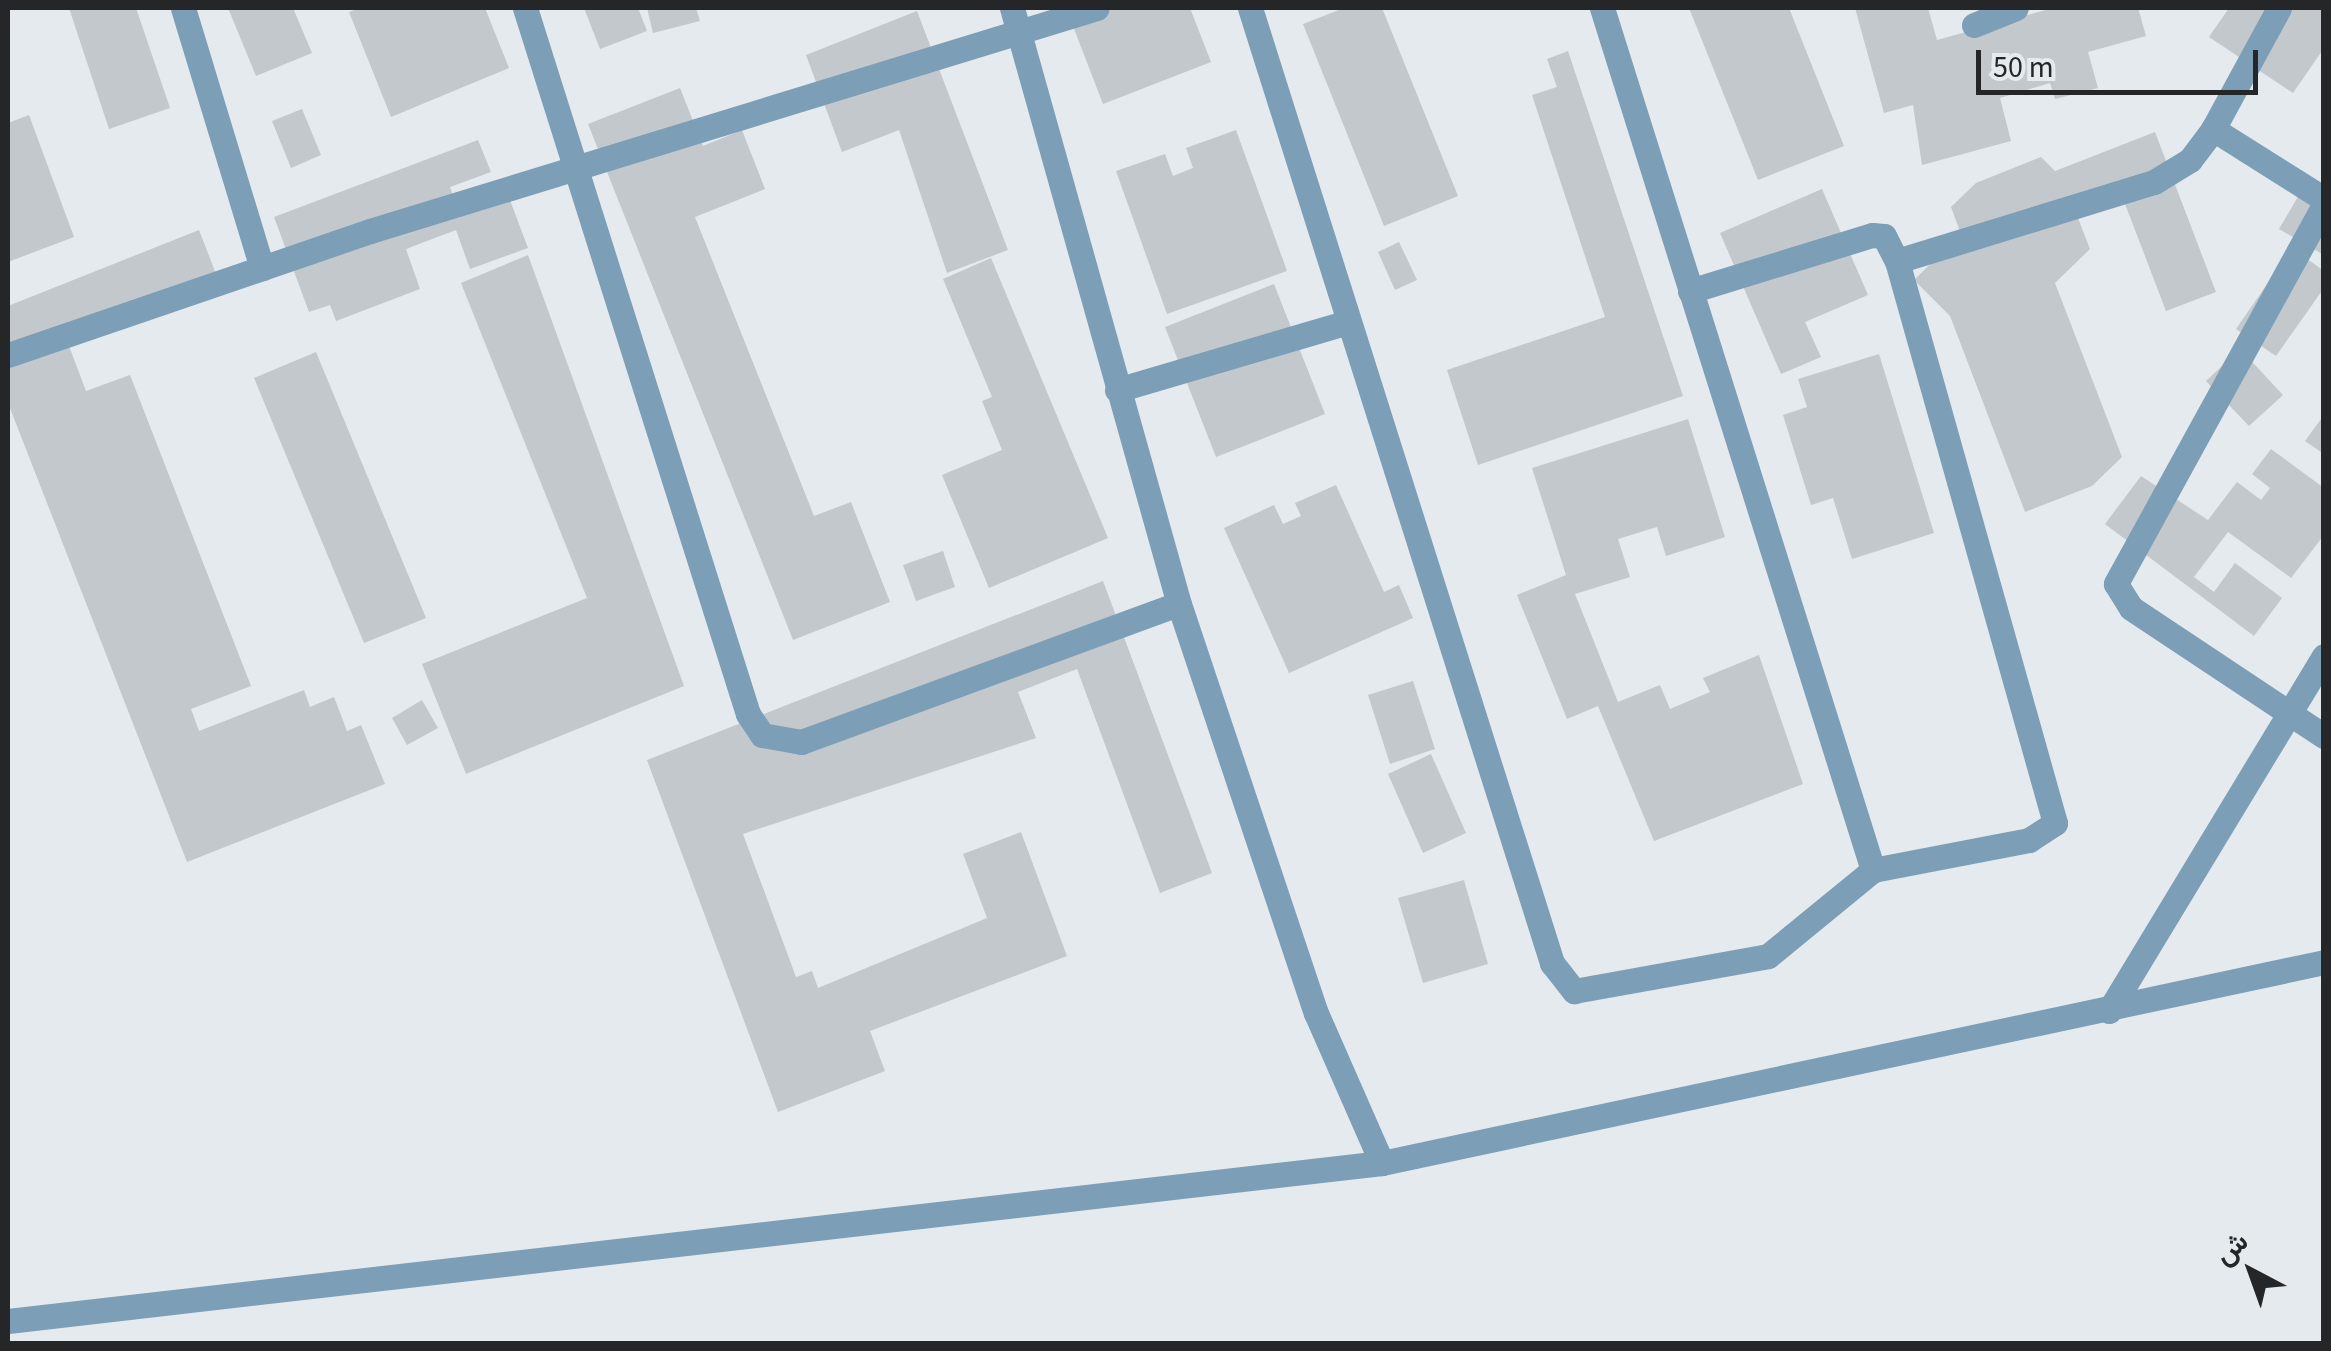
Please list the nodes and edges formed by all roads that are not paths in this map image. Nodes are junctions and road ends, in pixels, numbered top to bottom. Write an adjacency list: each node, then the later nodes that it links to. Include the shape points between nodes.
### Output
1 (183, 8): 14 (street)
2 (525, 8): 11 (street)
3 (1098, 8): 8 (street)
4 (1250, 8): 16 (street)
5 (1602, 8): 15 (street)
6 (2016, 8): 9 (street)
7 (2280, 8): 10 (street)
8 (1015, 18): 11 (street); 18 (street)
9 (1974, 25)
10 (2213, 129): 12 (street); 13 (street, via 2190,160 2154,182)
11 (578, 168): 14 (street); 19 (street, via 748,714 762,734 801,742)
12 (2324, 202): 21 (street, via 2116,584 2131,608)
13 (1897, 261): 15 (street, via 1884,236 1872,236); 23 (street, via 2058,812 2029,840)
14 (262, 268): 17 (street)
15 (1690, 291): 23 (street)
16 (1348, 322): 18 (street); 23 (street, via 1561,982 1590,992 1768,956)
17 (8, 355)
18 (1116, 390): 19 (street)
19 (1179, 604): 26 (street, via 1316,1013)
20 (2324, 656): 21 (street)
21 (2287, 715): 22 (street); 25 (street)
22 (2324, 736)
23 (1873, 870)
24 (2324, 962): 25 (street)
25 (2109, 1012): 26 (street)
26 (1382, 1163): 27 (street)
27 (8, 1321)

